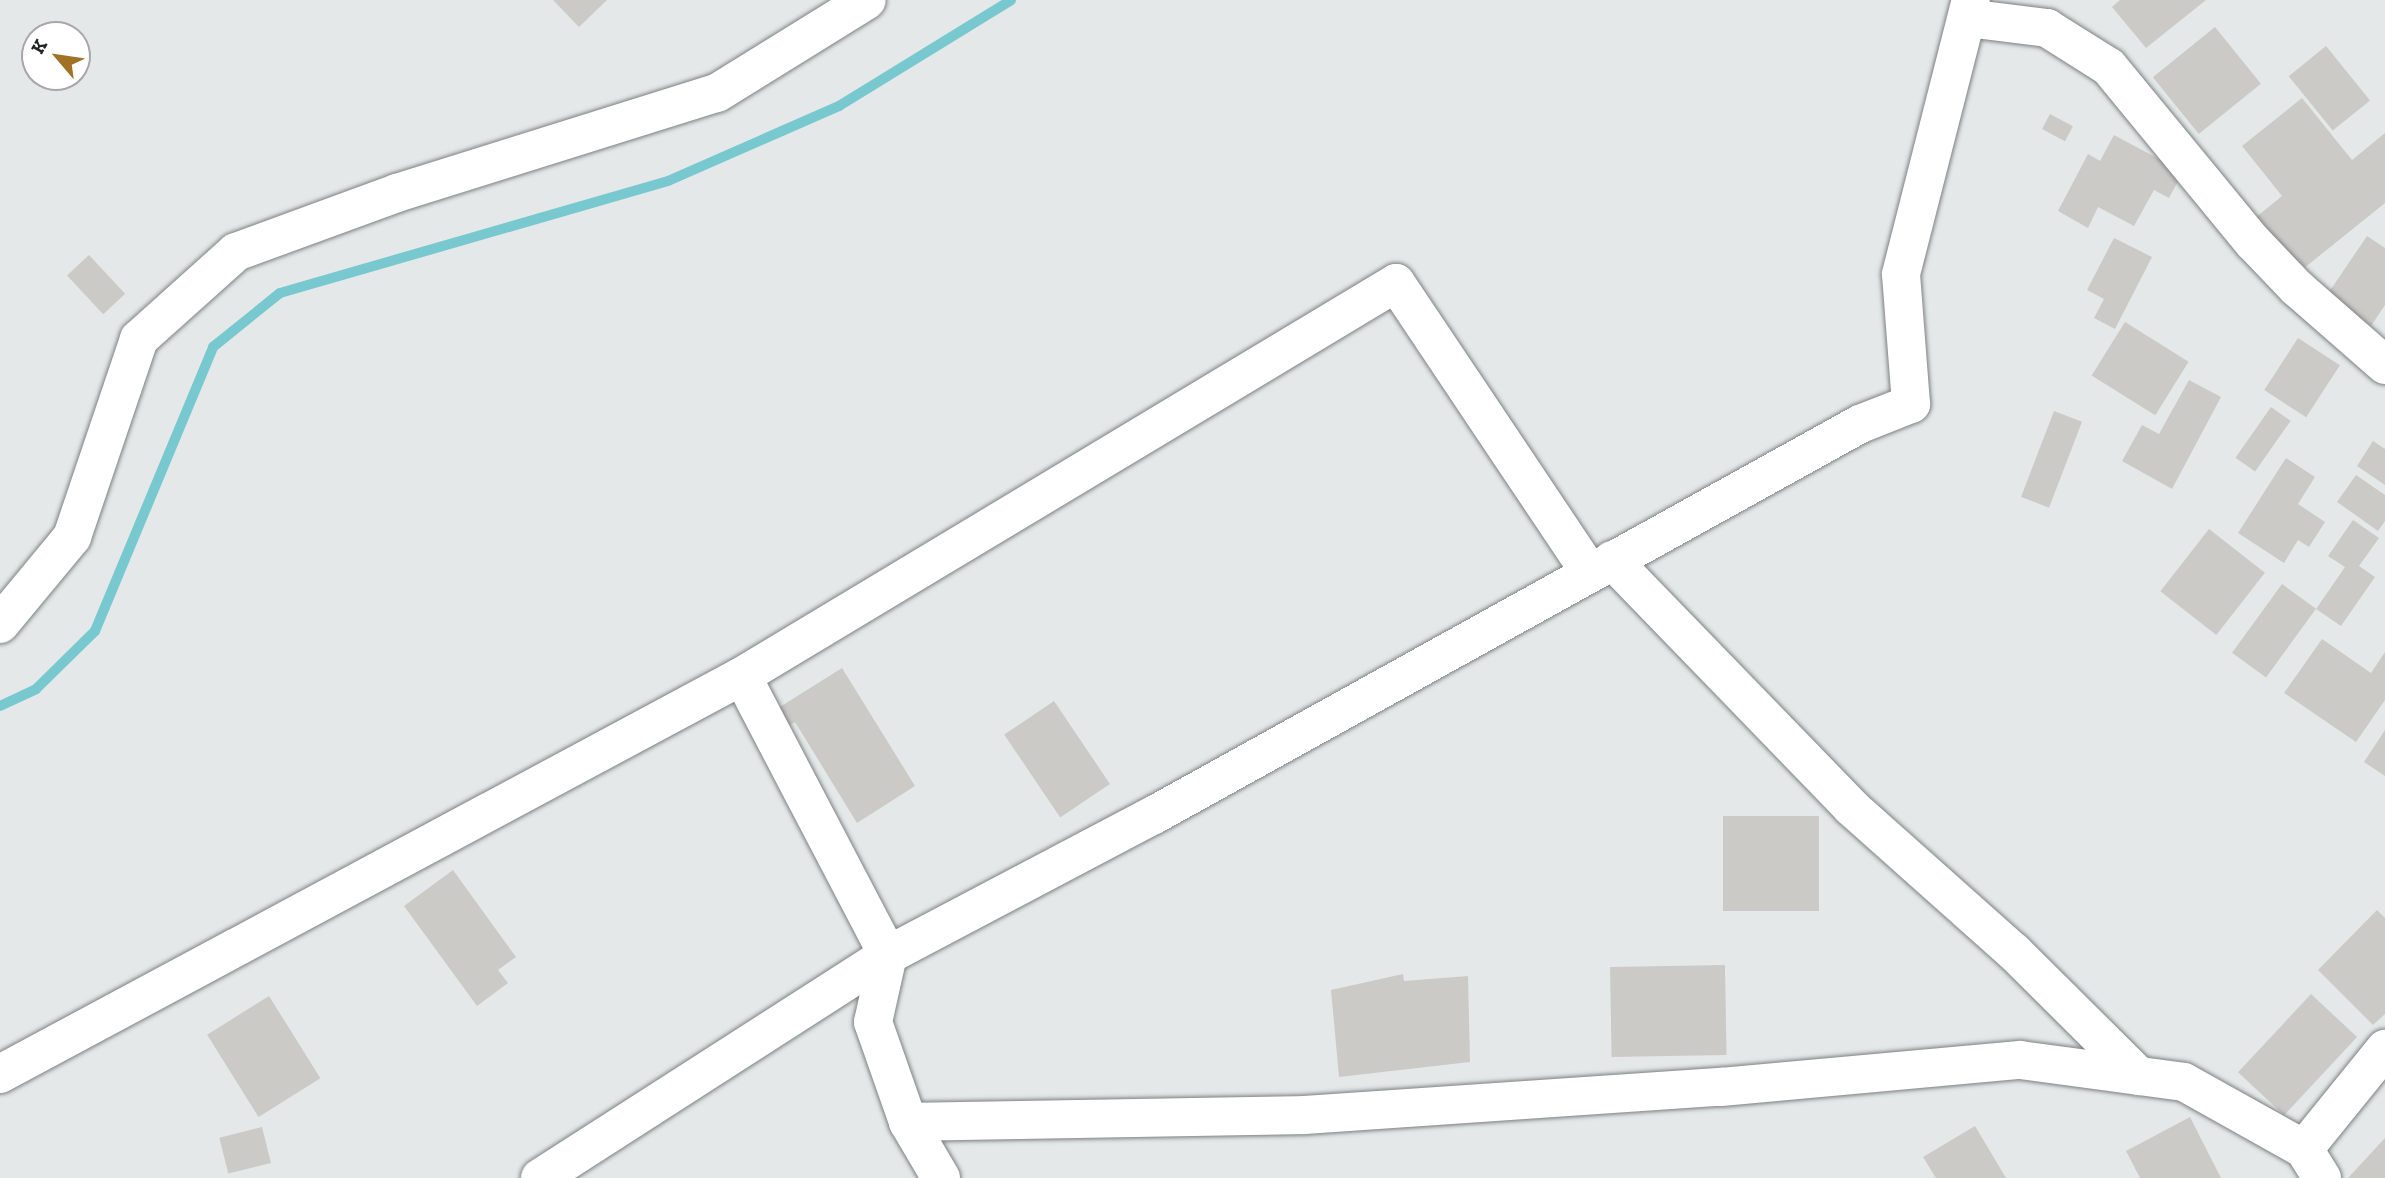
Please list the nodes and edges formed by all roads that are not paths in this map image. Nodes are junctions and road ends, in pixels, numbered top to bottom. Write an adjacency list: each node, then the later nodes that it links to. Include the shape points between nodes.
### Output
1 (867, 0): 5 (street, via 717,93 397,193 236,252 139,339 72,537)
2 (1969, 9): 3 (street, via 2048,28 2109,67 2253,242 2297,288); 4 (street, via 1901,274 1911,404 1860,424)
3 (2385, 365)
4 (1601, 567): 6 (street, via 1396,283); 7 (street, via 1154,815); 10 (street, via 1851,807 2014,952)
5 (0, 624)
6 (742, 676): 7 (street); 9 (street)
7 (888, 955): 11 (street, via 873,1022); 14 (street)
8 (2385, 1049): 12 (street)
9 (0, 1074)
10 (2139, 1076): 11 (street, via 2020,1060 1721,1087 1305,1115); 12 (street, via 2184,1082)
11 (908, 1122): 15 (street)
12 (2313, 1163)
13 (523, 1178): 14 (street)
14 (538, 1178)
15 (941, 1178)

